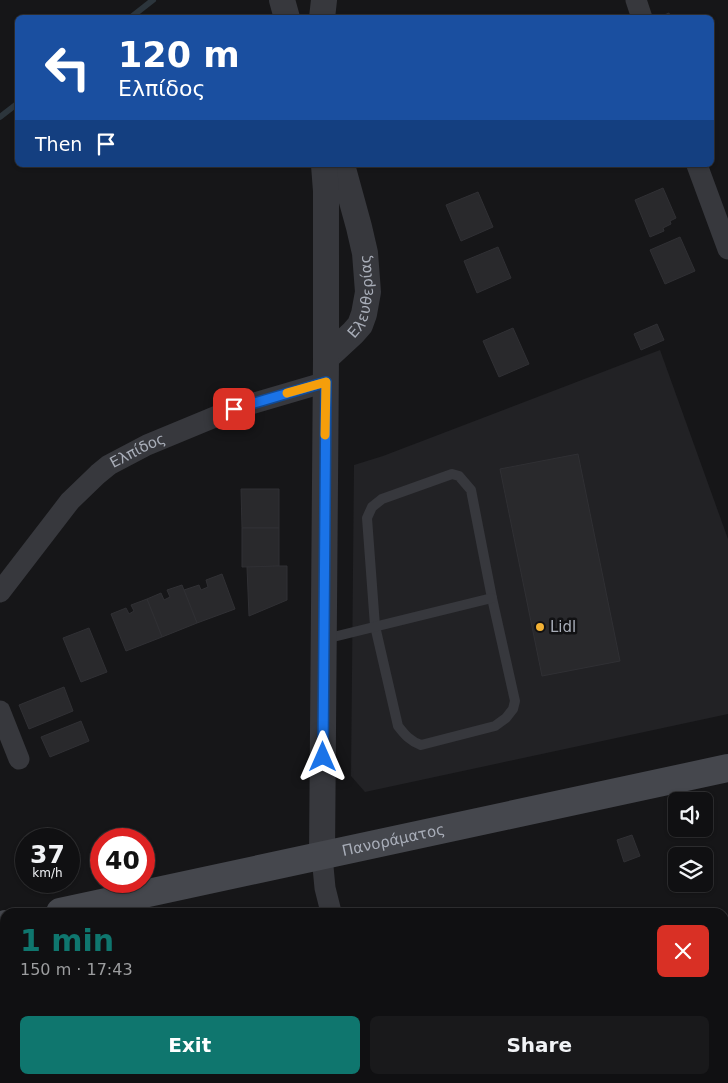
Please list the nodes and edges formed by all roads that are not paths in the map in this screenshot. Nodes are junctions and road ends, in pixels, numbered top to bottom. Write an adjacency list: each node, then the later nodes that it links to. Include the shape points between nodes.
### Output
1 (282, 0): 4 (street)
2 (324, 0): 5 (street)
3 (636, 0): 6 (street)
4 (286, 15)
5 (322, 15)
6 (641, 15)
7 (324, 167): 11 (street, Ελευθερίας)
8 (343, 167): 11 (street, Ελευθερίας, via 365,253 368,292 360,325)
9 (698, 167): 10 (street)
10 (728, 249)
11 (326, 370): 12 (street, Ελπίδος, via 147,444 109,465 70,501); 15 (street, Ελευθερίας)
12 (0, 592)
13 (492, 598): 14 (lane); 14 (lane, via 471,490 459,476 452,474 382,499 372,508 367,518); 14 (lane, via 513,709 495,726 421,745 412,742 398,726)
14 (375, 626): 15 (lane)
15 (324, 639): 19 (street, Ελευθερίας)
16 (0, 711): 17 (street)
17 (19, 759)
18 (728, 768): 19 (main road, Πανοράματος)
19 (322, 856): 20 (main road, Πανοράματος); 21 (street, via 324,888)
20 (79, 908)
21 (330, 908)

